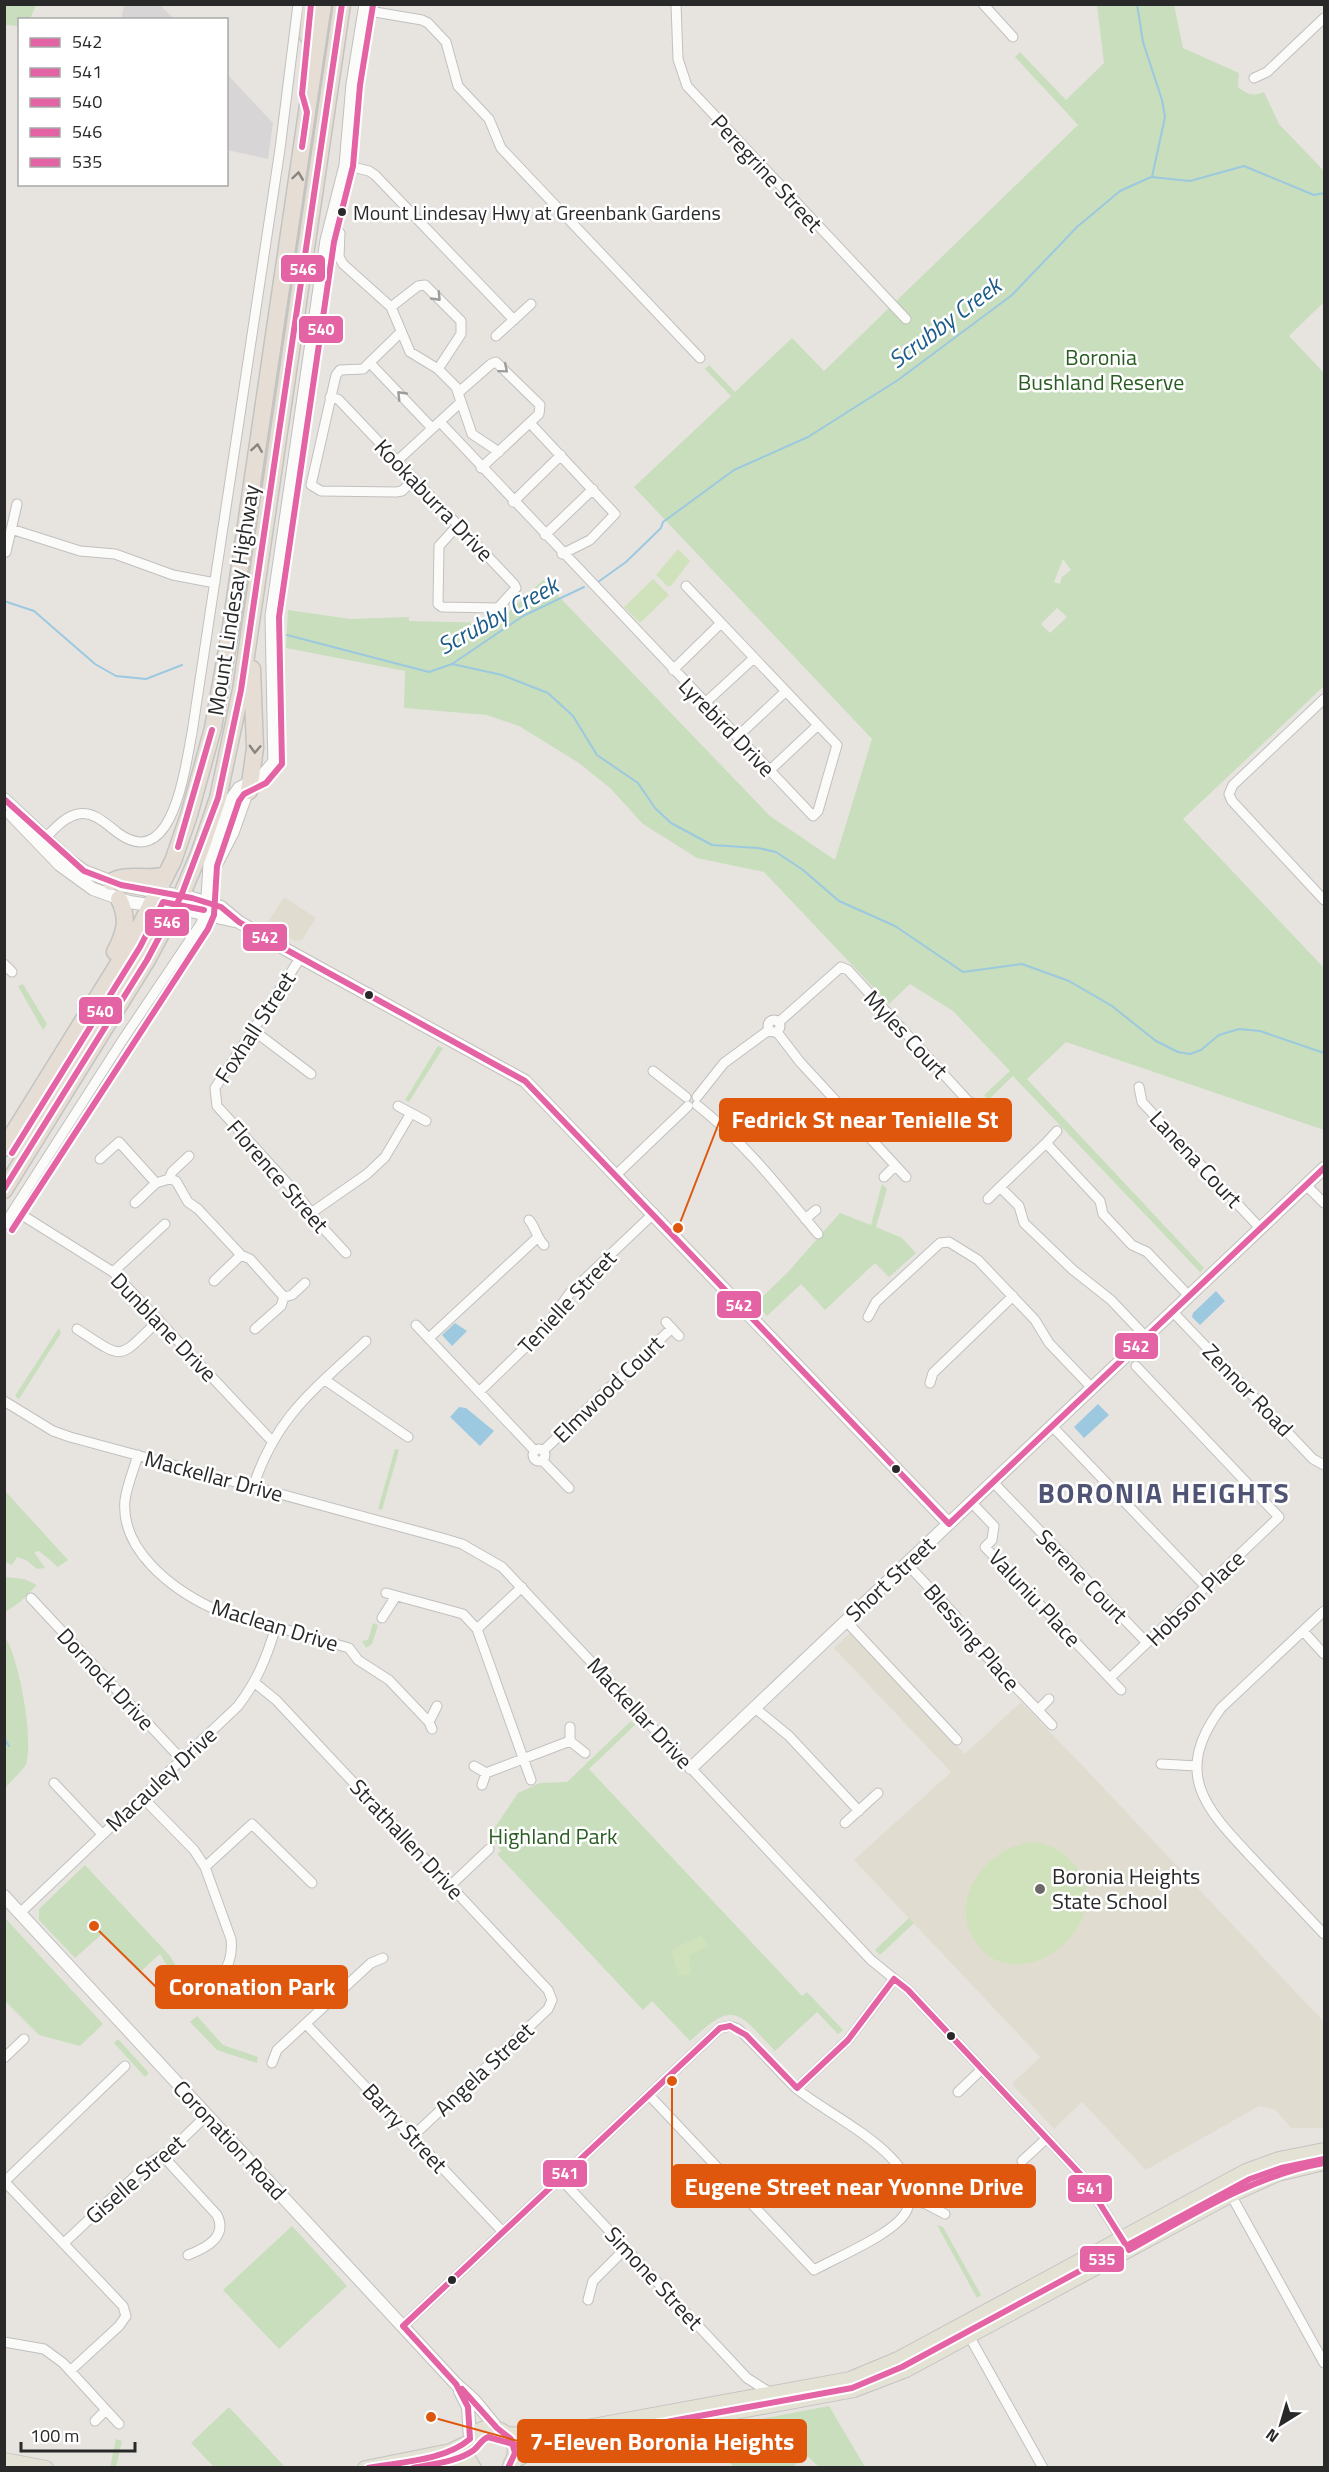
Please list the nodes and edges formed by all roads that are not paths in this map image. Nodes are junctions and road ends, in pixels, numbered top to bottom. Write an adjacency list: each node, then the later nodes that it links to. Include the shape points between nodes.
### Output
1 (298, 4): 40 (street)
2 (311, 4): 11 (highway, via 302,94)
3 (323, 4): 11 (highway, Mount Lindesay Highway)
4 (342, 4): 43 (highway, Mount Lindesay Highway)
5 (676, 4): 16 (street, Peregrine Street, via 678,59 687,86)
6 (983, 4): 9 (street)
7 (363, 7): 12 (street); 20 (street, via 422,20 446,42 458,86 489,119 501,148)
8 (1324, 18): 10 (street, via 1267,72)
9 (1013, 37)
10 (1254, 78)
11 (307, 112): 57 (highway, Mount Lindesay Highway, one-way to 11, via 196,793 220,691)
12 (344, 165): 13 (street); 17 (street, via 375,175)
13 (329, 223): 15 (street, via 340,233 339,256 343,264); 52 (street, via 270,616 273,761)
14 (531, 304): 17 (street)
15 (391, 307): 18 (street); 22 (street, one-way to 22, via 425,285 461,321 461,334)
16 (906, 319)
17 (513, 320): 19 (street)
18 (401, 332): 21 (street); 22 (street, via 410,352)
19 (496, 336)
20 (700, 358)
21 (370, 363): 23 (street, via 363,369 340,370); 26 (street, Lyrebird Drive, one-way to 21)
22 (438, 369): 24 (street)
23 (330, 397): 29 (street, Kookaburra Drive, via 338,399); 31 (street, via 311,485 321,491 396,492)
24 (460, 397): 25 (street, one-way to 25, via 491,364 500,363 540,405 539,414); 26 (street); 27 (street, via 472,434)
25 (530, 423): 27 (street); 28 (street)
26 (436, 425): 29 (street); 30 (street, Lyrebird Drive)
27 (499, 452): 30 (street)
28 (561, 455): 32 (street); 33 (street)
29 (397, 460): 31 (street, Kookaburra Drive)
30 (481, 468): 33 (street, Lyrebird Drive)
31 (414, 479): 35 (street, Kookaburra Drive)
32 (592, 489): 37 (street); 39 (street, via 614,511 614,517 590,540)
33 (513, 502): 37 (street, Lyrebird Drive)
34 (17, 504): 36 (street)
35 (458, 525): 35 (street, Kookaburra Drive, via 440,546 438,604 498,608 516,588)
36 (11, 529): 38 (street); 40 (street, via 80,551 115,554 173,575)
37 (544, 535): 39 (street, Lyrebird Drive)
38 (6, 552)
39 (562, 554): 45 (street, Lyrebird Drive)
40 (215, 583): 55 (street, via 192,733 164,831 151,841 135,842 96,817 81,814 69,818)
41 (686, 586): 42 (street, Lyrebird Drive)
42 (721, 623): 44 (street, Lyrebird Drive); 45 (street)
43 (247, 649): 52 (highway, one-way to 52, via 252,663 255,724); 62 (highway, Mount Lindesay Highway, via 222,785)
44 (753, 657): 46 (street, Lyrebird Drive); 48 (street)
45 (673, 670): 48 (street, Lyrebird Drive)
46 (786, 691): 49 (street, Lyrebird Drive); 50 (street)
47 (1324, 699): 61 (street, via 1233,785 1229,794)
48 (705, 704): 50 (street, Lyrebird Drive)
49 (818, 725): 51 (street); 51 (street, Lyrebird Drive, via 838,747 816,814 809,813)
50 (737, 737): 51 (street, Lyrebird Drive)
51 (769, 771)
52 (250, 786): 56 (street, via 230,843); 56 (street, via 238,787 231,796)
53 (4, 799): 55 (street)
54 (4, 807): 55 (street)
55 (43, 841): 58 (street, via 75,865); 59 (street, via 82,882)
56 (208, 874): 63 (street)
57 (166, 875): 58 (highway, via 119,876); 60 (highway, Mount Lindesay Highway)
58 (111, 882): 60 (street)
59 (119, 899): 60 (street); 67 (highway, via 125,913 124,932 92,995)
60 (155, 899): 62 (street); 67 (highway, Mount Lindesay Highway)
61 (1324, 900)
62 (178, 902): 63 (street); 95 (highway, Mount Lindesay Highway, via 147,960)
63 (206, 907): 64 (street); 99 (street)
64 (301, 957): 69 (street, Foxhall Street); 88 (street, via 525,1081)
65 (4, 964): 66 (street)
66 (12, 972)
67 (89, 1012): 83 (highway, Mount Lindesay Highway)
68 (775, 1028): 74 (street, via 724,1063); 75 (street, Myles Court, via 842,967); 86 (street, via 800,1062)
69 (253, 1030): 71 (street); 73 (street, Foxhall Street, via 215,1088)
70 (653, 1071): 74 (street)
71 (311, 1074)
72 (1139, 1087): 107 (street, Lanena Court, via 1142,1102)
73 (214, 1098): 101 (street, Florence Street)
74 (692, 1101): 88 (street); 103 (street, via 726,1128)
75 (969, 1102): 77 (street); 79 (street)
76 (398, 1106): 78 (street)
77 (983, 1106)
78 (411, 1113): 80 (street); 101 (street, via 384,1157)
79 (963, 1114)
80 (426, 1121)
81 (1057, 1131): 82 (street)
82 (1046, 1143): 94 (street); 117 (street, via 1100,1201 1103,1214)
83 (4, 1148)
84 (189, 1156): 91 (street)
85 (100, 1159): 92 (street, via 119,1142)
86 (895, 1166): 89 (street); 90 (street)
87 (1324, 1168): 93 (street, Short Street)
88 (617, 1174): 102 (street)
89 (884, 1177)
90 (906, 1177)
91 (169, 1179): 92 (street); 112 (street, via 181,1187 188,1202)
92 (156, 1183): 97 (street)
93 (1306, 1185): 98 (street); 107 (street, Short Street)
94 (1000, 1187): 96 (street); 126 (street, via 1019,1206 1024,1223 1111,1300)
95 (4, 1190)
96 (988, 1199)
97 (135, 1203)
98 (1324, 1203)
99 (14, 1210): 106 (street); 113 (street, Dunblane Drive)
100 (816, 1210): 103 (street)
101 (311, 1213): 111 (street, Florence Street)
102 (654, 1213): 133 (street, Tenielle Street, via 570,1293 544,1329); 145 (street)
103 (805, 1219): 108 (street)
104 (529, 1220): 109 (street)
105 (165, 1224): 113 (street)
106 (4, 1225)
107 (1260, 1228): 117 (street, Short Street)
108 (818, 1234)
109 (537, 1238): 110 (street); 127 (street)
110 (544, 1245)
111 (346, 1253)
112 (241, 1255): 114 (street); 118 (street, via 250,1259)
113 (113, 1272): 121 (street, Dunblane Drive)
114 (214, 1281)
115 (305, 1283): 118 (street)
116 (1013, 1296): 120 (street, via 978,1260 949,1242 940,1243 876,1302); 131 (street, via 933,1373); 132 (street)
117 (1189, 1296): 119 (street, Short Street)
118 (284, 1297): 125 (street, via 281,1306)
119 (1173, 1312): 126 (street, Short Street); 140 (street, Zennor Road, via 1313,1459)
120 (868, 1317)
121 (159, 1320): 124 (street, via 119,1353); 137 (street, Dunblane Drive)
122 (416, 1325): 127 (street)
123 (672, 1328): 138 (street, Elmwood Court)
124 (77, 1329)
125 (255, 1329)
126 (1146, 1337): 132 (street, Short Street)
127 (429, 1338): 133 (street)
128 (366, 1341): 130 (street)
129 (1136, 1366): 148 (street, Hobson Place, via 1279,1517)
130 (325, 1380): 136 (street); 137 (street)
131 (930, 1383)
132 (1092, 1388): 135 (street, Short Street)
133 (479, 1392): 138 (street)
134 (4, 1401): 139 (street, Mackellar Drive, via 53,1431)
135 (1052, 1426): 141 (street, Short Street); 148 (street)
136 (408, 1437)
137 (271, 1440): 142 (street)
138 (540, 1454): 143 (street)
139 (138, 1455): 142 (street, Mackellar Drive); 155 (street, Maclean Drive, via 125,1500 133,1540 145,1558 192,1598 212,1608)
140 (1324, 1465)
141 (993, 1482): 144 (street, Short Street); 158 (street, Serene Court)
142 (253, 1487): 147 (street, Mackellar Drive, via 462,1544 502,1567)
143 (569, 1488)
144 (972, 1503): 145 (street, Short Street); 160 (street, Valuniu Place, via 994,1526 992,1540 985,1547)
145 (949, 1524): 146 (street, Short Street)
146 (907, 1564): 154 (street, Short Street); 166 (street, Blessing Place, via 955,1616 969,1638)
147 (522, 1587): 156 (street); 177 (street, Mackellar Drive)
148 (1206, 1587): 158 (street, Hobson Place)
149 (386, 1593): 150 (street)
150 (396, 1596): 153 (street); 156 (street, via 463,1614)
151 (31, 1598): 173 (street, Dornock Drive)
152 (1324, 1611): 157 (street)
153 (382, 1618)
154 (846, 1621): 165 (street, Short Street); 169 (street)
155 (276, 1626): 161 (street, Macauley Drive); 164 (street, Maclean Drive, via 350,1648 358,1660 389,1680 431,1725)
156 (477, 1629): 172 (street)
157 (1303, 1631): 159 (street); 176 (street, via 1221,1708 1200,1744)
158 (1147, 1643): 160 (street, Hobson Place)
159 (1324, 1654)
160 (1110, 1678): 162 (street, Valuniu Place)
161 (255, 1683): 173 (street, Macauley Drive, via 238,1706); 190 (street, Strathallen Drive, via 276,1700)
162 (1121, 1690)
163 (1048, 1699): 166 (street, Blessing Place)
164 (437, 1706)
165 (755, 1708): 177 (street, Short Street); 184 (street, via 789,1736)
166 (1038, 1710): 167 (street, Blessing Place)
167 (1052, 1725)
168 (570, 1727): 170 (street)
169 (957, 1740)
170 (570, 1741): 171 (street); 172 (street)
171 (585, 1753)
172 (524, 1759): 178 (street); 179 (street)
173 (182, 1760): 183 (street, Macauley Drive)
174 (1161, 1764): 176 (street)
175 (474, 1766): 178 (street)
176 (1197, 1766): 193 (street, via 1199,1784 1215,1819)
177 (692, 1768): 195 (street, Mackellar Drive, via 871,1960)
178 (486, 1773): 181 (street)
179 (531, 1780)
180 (54, 1783): 186 (street)
181 (482, 1785)
182 (878, 1793): 184 (street)
183 (142, 1797): 186 (street, Macauley Drive); 188 (street)
184 (859, 1810): 185 (street)
185 (845, 1823)
186 (102, 1834): 192 (street, Macauley Drive)
187 (489, 1849): 190 (street)
188 (205, 1866): 189 (street, via 252,1824); 197 (street, via 233,1950 220,1981)
189 (312, 1883)
190 (451, 1885): 196 (street, Strathallen Drive, via 548,1990)
191 (4, 1896): 192 (street, Coronation Road)
192 (20, 1913): 207 (street, Coronation Road)
193 (1324, 1934)
194 (383, 1958): 198 (street, via 371,1963)
195 (894, 1979): 203 (street, Mackellar Drive); 204 (street, via 848,2040)
196 (552, 2000): 208 (street, Angela Street, via 548,2009)
197 (188, 2002)
198 (306, 2024): 201 (street, via 277,2050); 208 (street, Barry Street)
199 (24, 2039): 200 (street)
200 (4, 2058)
201 (272, 2063)
202 (125, 2066): 215 (street)
203 (982, 2069): 205 (street); 209 (street, Mackellar Drive)
204 (797, 2088): 206 (street, via 746,2035 730,2026 720,2028); 217 (street, via 889,2155 905,2174)
205 (958, 2092)
206 (649, 2095): 214 (street); 217 (street, via 814,2270 894,2226)
207 (207, 2115): 211 (street, Giselle Street); 225 (street, Coronation Road)
208 (413, 2136): 219 (street, Barry Street)
209 (1047, 2138): 212 (street); 221 (street, Mackellar Drive, via 1093,2190)
210 (1324, 2150): 221 (main road, via 1279,2159 1246,2171)
211 (162, 2155): 220 (street, Giselle Street); 223 (street, via 222,2225 220,2233 202,2250)
212 (1022, 2161)
213 (1324, 2163): 216 (main road, via 1278,2174)
214 (560, 2178): 219 (street); 222 (street, Simone Street)
215 (5, 2181): 220 (street)
216 (1231, 2195): 221 (main road); 228 (street)
217 (911, 2200): 218 (street)
218 (945, 2214)
219 (503, 2232): 225 (street)
220 (64, 2243): 229 (street, via 123,2306 126,2316)
221 (1125, 2245): 226 (main road)
222 (626, 2248): 224 (street, via 599,2272); 230 (street, Simone Street)
223 (188, 2255)
224 (588, 2300)
225 (403, 2326): 231 (street, Coronation Road)
226 (966, 2331): 232 (main road, via 868,2372 827,2385); 240 (main road, via 906,2370 854,2390 548,2446 525,2454); 246 (street)
227 (4, 2342): 229 (street, via 44,2349)
228 (1324, 2363)
229 (70, 2372): 234 (street)
230 (747, 2378): 232 (street, Simone Street); 233 (street, via 748,2388)
231 (456, 2384): 237 (street, Coronation Road); 238 (street, Coronation Road, via 468,2407)
232 (772, 2394): 233 (main road)
233 (738, 2400): 237 (main road, via 538,2436)
234 (106, 2410): 235 (street); 236 (street)
235 (95, 2421)
236 (119, 2424)
237 (502, 2431): 238 (main road, via 482,2429); 240 (main road, via 515,2449)
238 (470, 2441): 242 (main road, via 450,2451); 245 (main road, via 468,2456)
239 (4, 2460): 241 (main road)
240 (510, 2465)
241 (46, 2468)
242 (365, 2468)
243 (426, 2468): 244 (main road)
244 (463, 2468)
245 (474, 2468)
246 (1043, 2468)

